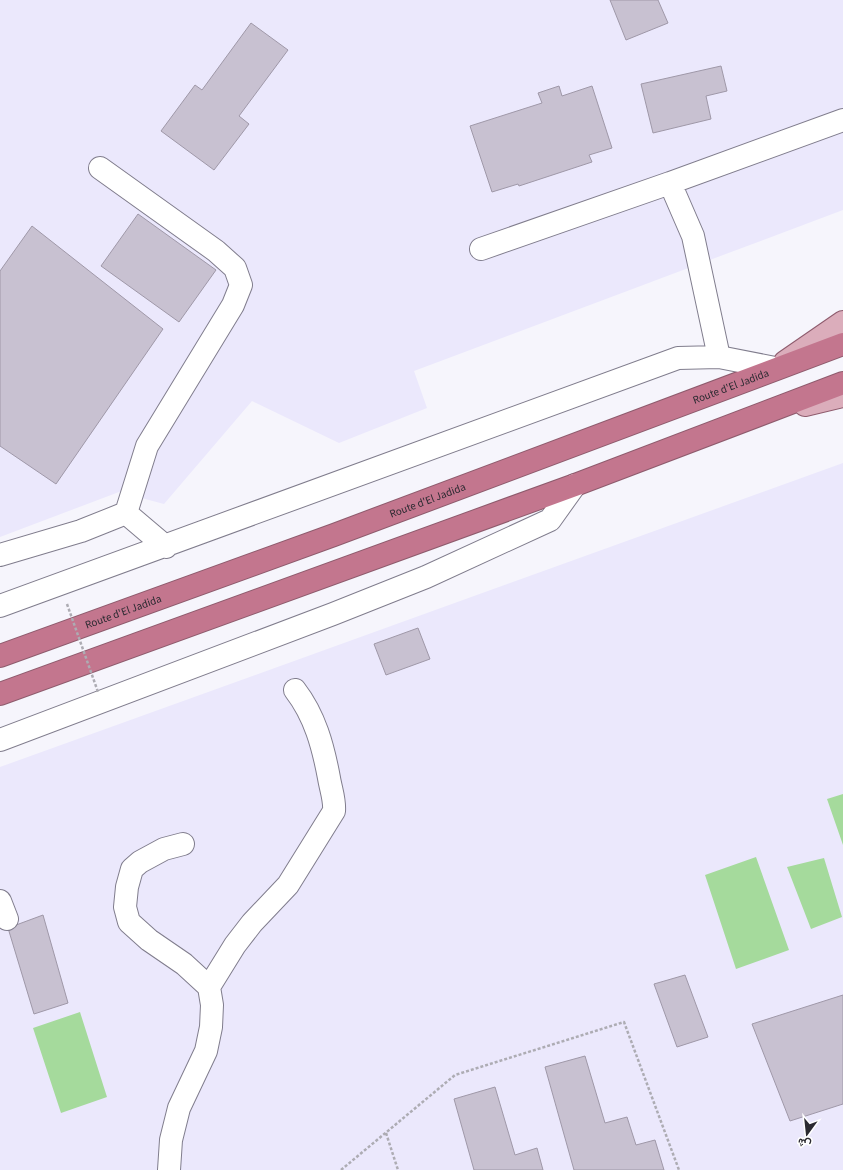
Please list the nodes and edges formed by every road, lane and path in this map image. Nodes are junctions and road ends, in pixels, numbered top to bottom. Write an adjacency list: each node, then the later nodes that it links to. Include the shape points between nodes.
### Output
1 (843, 120): 3 (street)
2 (100, 168): 13 (street, via 216,251 235,268 241,285 233,305 148,446)
3 (670, 183): 4 (street); 7 (street, via 693,236)
4 (481, 249)
5 (843, 322): 8 (main road, Route d'El Jadida)
6 (843, 344): 8 (highway)
7 (718, 357): 8 (street); 14 (street, via 678,358)
8 (775, 368): 18 (highway, Route d'El Jadida, via 334,535)
9 (843, 383): 11 (highway)
10 (843, 396): 11 (main road)
11 (758, 415): 12 (highway)
12 (575, 485): 21 (highway); 22 (street, via 550,520 426,577)
13 (126, 513): 14 (street); 15 (street, via 81,531)
14 (166, 546): 17 (street)
15 (0, 555)
16 (67, 604): 20 (path, bridge)
17 (0, 606)
18 (0, 656)
19 (295, 690): 24 (street, via 307,706 324,749 334,811 288,885 252,923)
20 (98, 692)
21 (0, 694)
22 (0, 740)
23 (183, 844): 24 (street, via 164,849 132,869 125,908 129,922 148,940 184,964)
24 (209, 987): 26 (street, via 212,1005 211,1027 206,1051 179,1108 171,1140)
25 (386, 1133): 27 (path); 28 (path); 29 (path, via 455,1075 624,1022)
26 (169, 1170)
27 (341, 1170)
28 (398, 1170)
29 (679, 1170)

